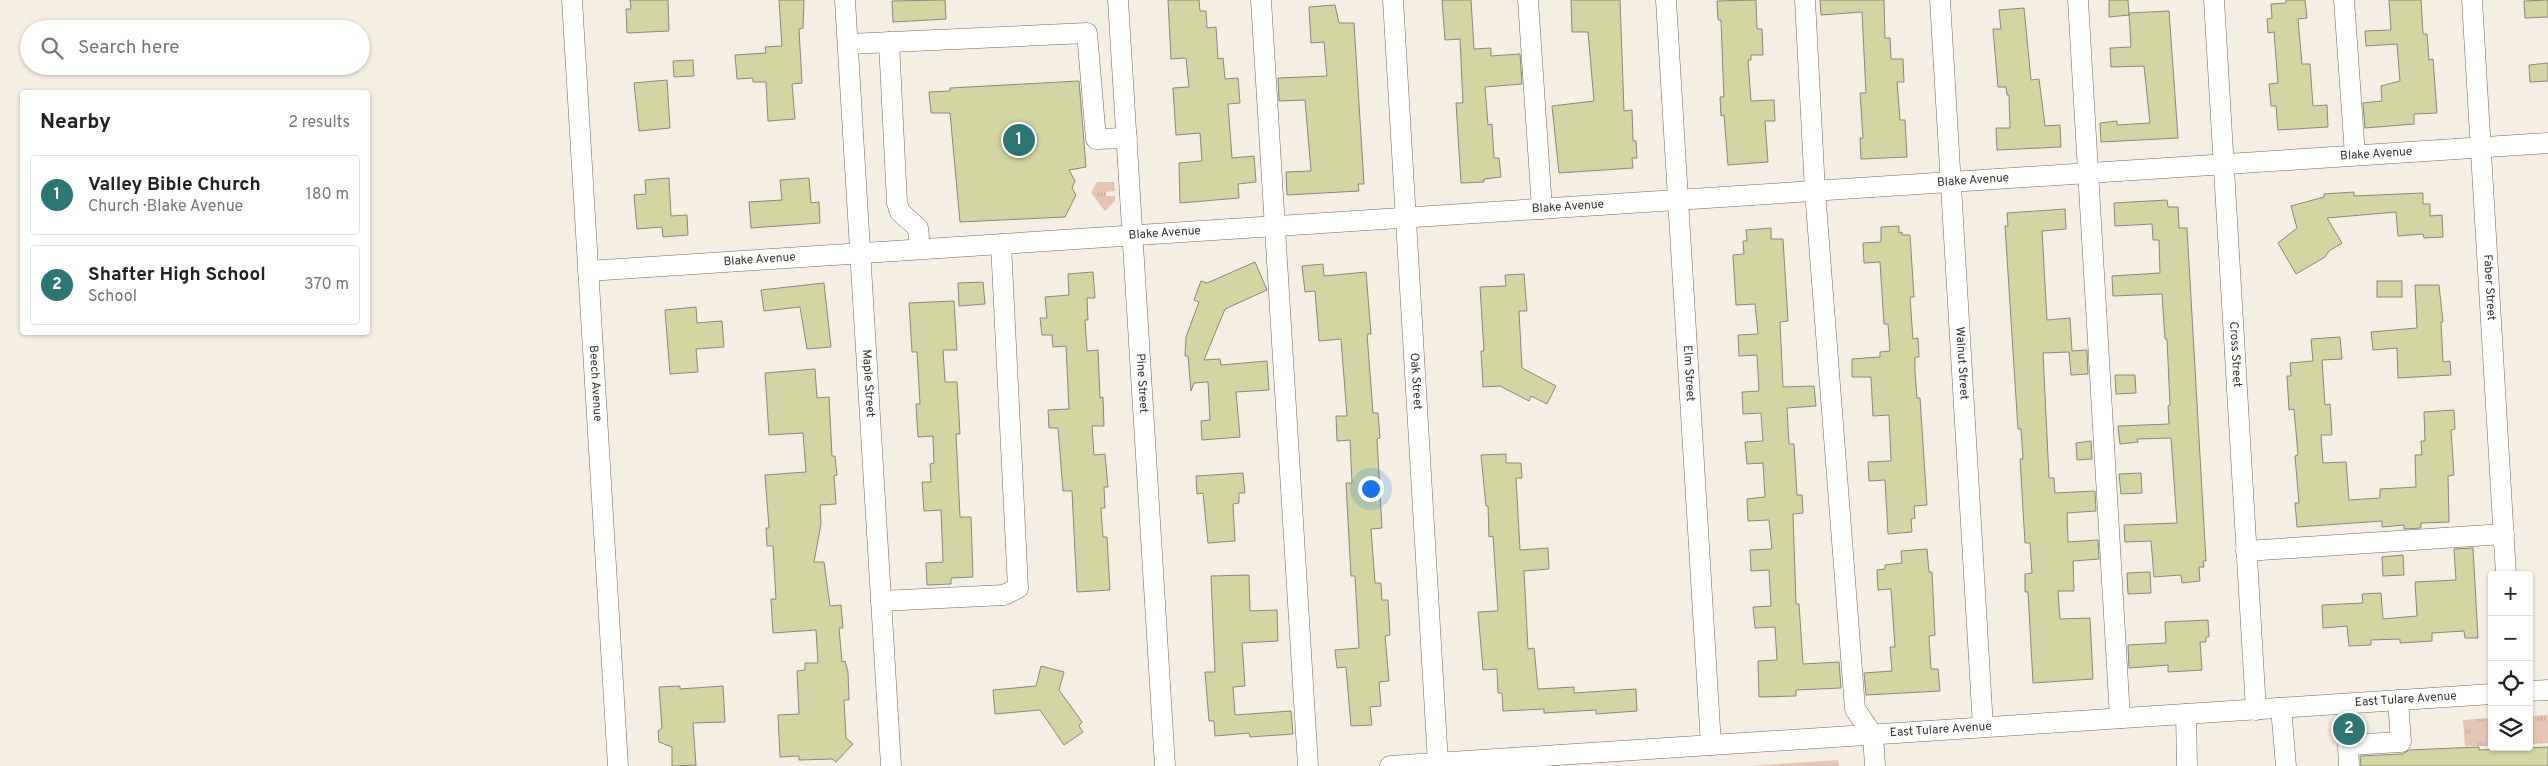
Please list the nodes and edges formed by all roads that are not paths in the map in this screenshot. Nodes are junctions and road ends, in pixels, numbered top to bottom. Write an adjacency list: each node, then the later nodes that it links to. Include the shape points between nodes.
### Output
1 (572, 0): 34 (street, Beech Avenue)
2 (845, 0): 17 (street, Maple Street)
3 (1118, 0): 14 (street, Pine Street)
4 (1261, 0): 29 (street)
5 (1393, 0): 28 (street, Oak Street)
6 (1528, 0): 27 (street)
7 (1666, 0): 26 (street, Elm Street)
8 (1805, 0): 25 (street)
9 (1940, 0): 24 (street, Walnut Street)
10 (2078, 0): 23 (street)
11 (2214, 0): 22 (street, Cross Street)
12 (2344, 0): 21 (street)
13 (2472, 0): 20 (street, Faber Street)
14 (1120, 30): 15 (street); 18 (street, Pine Street)
15 (1087, 33): 16 (street); 18 (street, via 1096,139)
16 (889, 42): 17 (street); 32 (street, via 898,203 900,212 918,228)
17 (848, 44): 33 (street, Maple Street)
18 (1127, 138): 30 (street, Pine Street)
19 (2548, 143): 20 (street, Blake Avenue)
20 (2481, 147): 21 (street, Blake Avenue); 35 (street, Faber Street)
21 (2355, 156): 22 (street, Blake Avenue)
22 (2223, 164): 23 (street, Blake Avenue); 36 (street, Cross Street)
23 (2089, 173): 24 (street, Blake Avenue); 46 (street)
24 (1951, 182): 25 (street, Blake Avenue); 47 (street, Walnut Street)
25 (1815, 191): 26 (street, Blake Avenue); 48 (street, via 1855,709)
26 (1678, 200): 27 (street, Blake Avenue); 49 (street, Elm Street)
27 (1542, 209): 28 (street, Blake Avenue)
28 (1406, 218): 29 (street, Blake Avenue); 50 (street, Oak Street)
29 (1275, 226): 30 (street, Blake Avenue); 54 (street)
30 (1133, 236): 31 (street, Blake Avenue); 53 (street, Pine Street)
31 (1001, 244): 32 (street, Blake Avenue); 38 (street, via 1018,588 1004,595)
32 (920, 250): 33 (street, Blake Avenue)
33 (860, 253): 34 (street, Blake Avenue); 38 (street, Maple Street)
34 (588, 271): 51 (street, Beech Avenue)
35 (2504, 534): 36 (street); 37 (street, Faber Street)
36 (2246, 551): 44 (street, Cross Street)
37 (2506, 571)
38 (881, 601): 52 (street, Maple Street)
39 (2548, 690): 40 (street)
40 (2533, 691)
41 (2488, 694): 42 (street, East Tulare Avenue)
42 (2398, 700): 43 (street, East Tulare Avenue); 59 (street, via 2401,742 2348,745)
43 (2281, 708): 44 (street, East Tulare Avenue); 58 (street)
44 (2256, 710): 45 (street, East Tulare Avenue)
45 (2186, 714): 46 (street, East Tulare Avenue); 57 (street)
46 (2120, 718): 47 (street, East Tulare Avenue)
47 (1984, 727): 48 (street, East Tulare Avenue)
48 (1873, 735): 49 (street, East Tulare Avenue); 56 (street)
49 (1711, 745): 50 (street, East Tulare Avenue)
50 (1438, 763): 55 (street, East Tulare Avenue)
51 (618, 766)
52 (891, 766)
53 (1165, 766)
54 (1308, 766)
55 (1390, 766)
56 (1875, 766)
57 (2187, 766)
58 (2286, 766)
59 (2349, 766)

